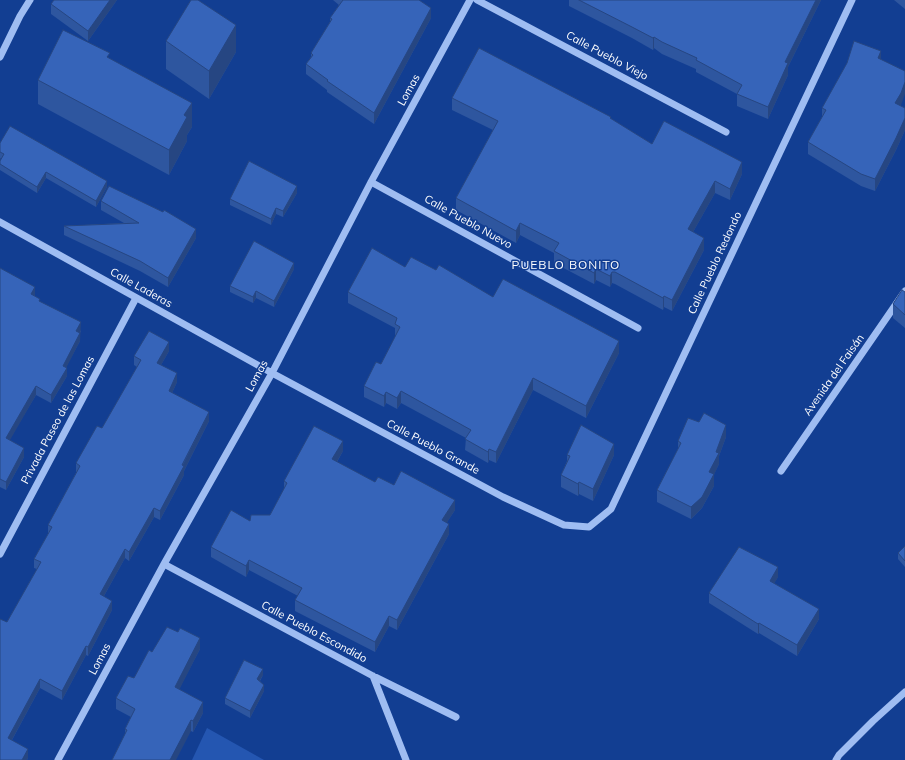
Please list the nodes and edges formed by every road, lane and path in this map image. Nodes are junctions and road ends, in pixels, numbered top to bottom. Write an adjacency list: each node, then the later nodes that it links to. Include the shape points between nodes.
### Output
1 (30, 0): 5 (street)
2 (470, 0): 7 (street, Lomas)
3 (477, 0): 6 (street, Calle Pueblo Viejo)
4 (852, 0): 14 (street, Calle Pueblo Redondo, via 612,509)
5 (0, 57)
6 (726, 132)
7 (371, 182): 11 (street, Calle Pueblo Nuevo); 12 (street, Lomas)
8 (0, 222): 10 (street, Calle Laderas)
9 (905, 291): 13 (street, Avenida del Faisán)
10 (136, 298): 12 (street, Calle Laderas); 15 (street, Privada Paseo de las Lomas)
11 (638, 328)
12 (272, 373): 14 (street, Calle Pueblo Grande, via 503,497 564,524); 16 (street, Lomas)
13 (780, 471)
14 (589, 527)
15 (0, 554)
16 (164, 564): 17 (street, Calle Pueblo Escondido); 20 (street, Lomas)
17 (373, 676): 19 (street, Calle Pueblo Escondido); 21 (street)
18 (905, 692): 22 (street)
19 (456, 717)
20 (58, 760)
21 (406, 760)
22 (836, 760)

